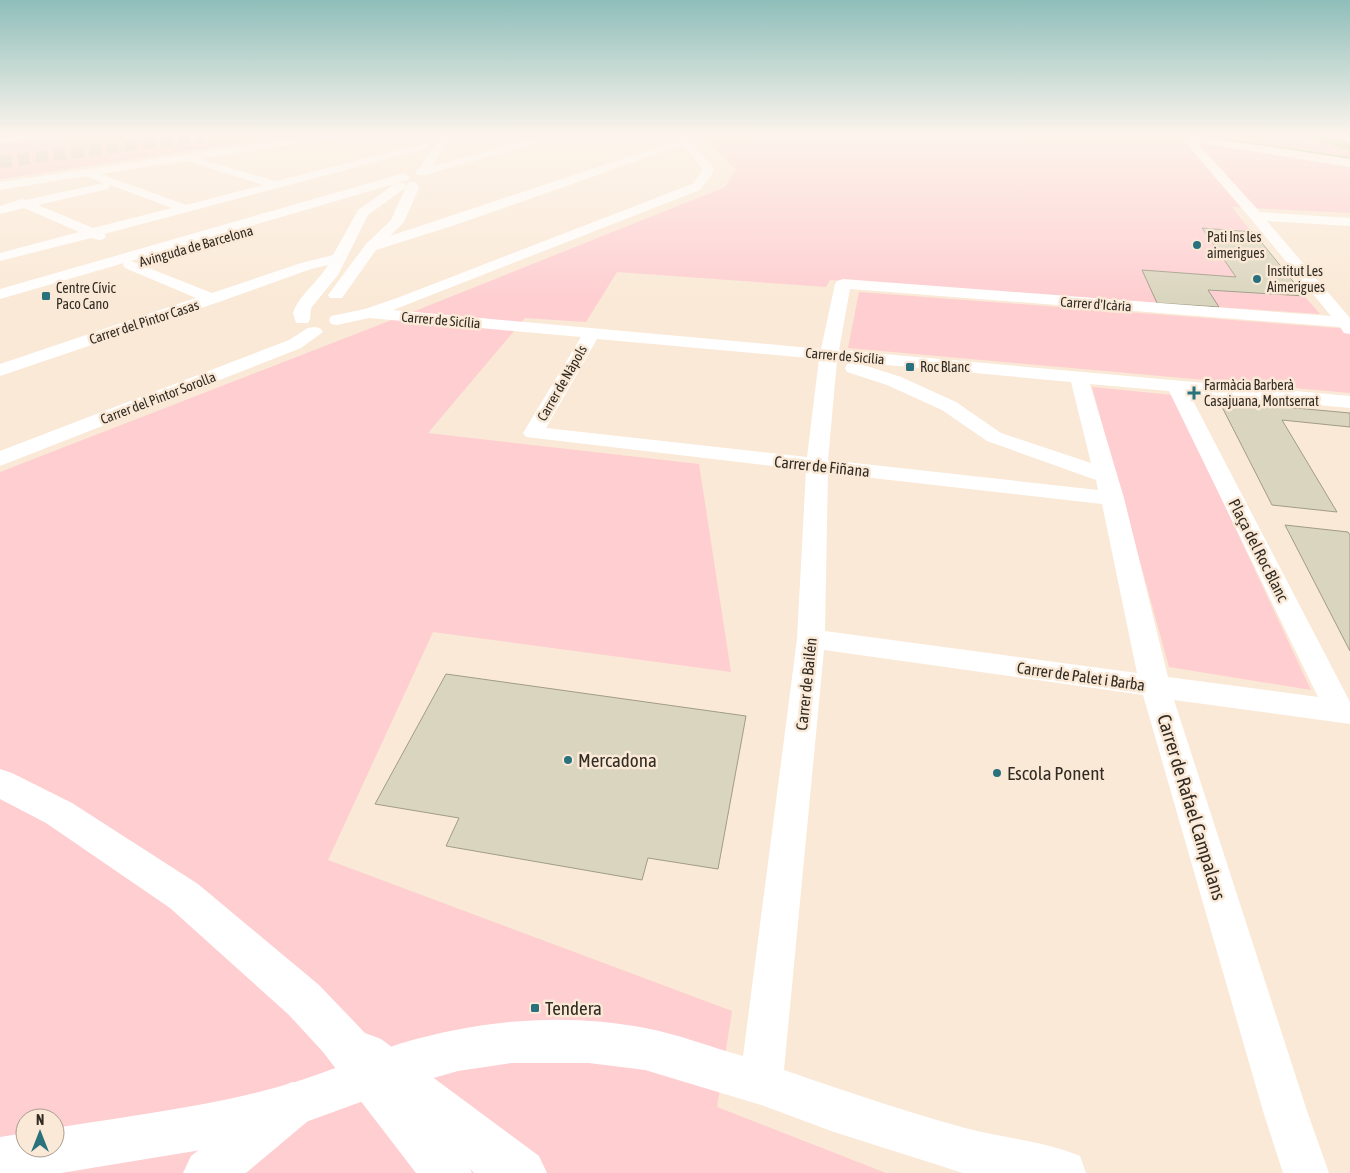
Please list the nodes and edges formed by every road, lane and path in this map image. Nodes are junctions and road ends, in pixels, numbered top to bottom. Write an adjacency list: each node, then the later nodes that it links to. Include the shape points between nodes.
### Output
1 (83, 191): 15 (street)
2 (137, 191): 16 (street)
3 (254, 191): 16 (street)
4 (296, 191): 14 (street)
5 (366, 191): 14 (street, Avinguda de Barcelona)
6 (382, 191): 13 (street, Avinguda de Barcelona)
7 (392, 191): 18 (street)
8 (412, 191): 25 (street, via 397,222)
9 (536, 191): 25 (street)
10 (686, 191): 38 (street, Carrer del Pintor Sorolla)
11 (1234, 191): 19 (street)
12 (0, 194): 15 (street)
13 (370, 196): 18 (street); 28 (street, Avinguda de Barcelona)
14 (327, 200): 28 (street, Avinguda de Barcelona)
15 (26, 204): 17 (street); 23 (street)
16 (186, 209): 23 (street)
17 (1, 210): 20 (street)
18 (364, 213): 27 (street)
19 (1256, 216): 21 (street); 40 (street)
20 (19, 217)
21 (1350, 222)
22 (53, 232): 24 (street)
23 (93, 233): 24 (street); 28 (street, via 113,242)
24 (70, 239): 26 (street); 28 (street, via 90,248)
25 (371, 246): 39 (street)
26 (0, 257)
27 (340, 258): 30 (street, Carrer del Pintor Casas); 31 (street)
28 (135, 259): 29 (street); 35 (street, Avinguda de Barcelona); 36 (street); 37 (street, Avinguda de Barcelona)
29 (189, 273)
30 (287, 274): 31 (street, Carrer del Pintor Casas, via 302,271); 34 (street, Carrer del Pintor Casas)
31 (328, 277): 39 (street, via 301,313)
32 (208, 280): 34 (street)
33 (842, 284): 40 (street, Carrer d'Icària); 42 (street, Carrer de Bailén)
34 (235, 291): 36 (street, Carrer del Pintor Casas)
35 (0, 294)
36 (213, 299): 43 (street, Carrer del Pintor Casas)
37 (0, 303)
38 (369, 313): 39 (street, Carrer del Pintor Sorolla); 41 (street, Carrer de Sicília)
39 (321, 317): 48 (street, Carrer del Pintor Sorolla, via 304,340 286,348)
40 (1349, 325)
41 (592, 333): 42 (street, Carrer de Sicília); 47 (street, Carrer de Nàpols)
42 (829, 359): 44 (street, Carrer de Sicília); 49 (street, Carrer de Bailén); 50 (street, via 894,381 949,406 994,437 1070,462)
43 (0, 370)
44 (1079, 378): 45 (street, Carrer de Sicília); 50 (street, Carrer de Rafael Campalans)
45 (1177, 388): 46 (street, Carrer de Sicília); 53 (street, Plaça del Roc Blanc)
46 (1350, 402)
47 (533, 434): 49 (street, Carrer de Fiñana)
48 (0, 459)
49 (818, 465): 50 (street, Carrer de Fiñana); 51 (street, Carrer de Bailén)
50 (1109, 487): 52 (street, Carrer de Rafael Campalans)
51 (811, 639): 52 (street, Carrer de Palet i Barba); 55 (street, Carrer de Bailén)
52 (1155, 686): 53 (street, Carrer de Palet i Barba); 63 (street, Carrer de Rafael Campalans)
53 (1345, 712)
54 (0, 783): 57 (main road, via 59,812 184,896 304,1000)
55 (761, 1083): 56 (street, via 645,1049 589,1042 512,1042 458,1050 402,1065); 62 (street, via 834,1110 966,1151)
56 (292, 1105): 58 (street, via 194,1128); 59 (main road)
57 (460, 1155): 60 (main road); 61 (main road)
58 (0, 1160)
59 (208, 1173)
60 (508, 1173)
61 (522, 1173)
62 (1063, 1173)
63 (1306, 1173)

